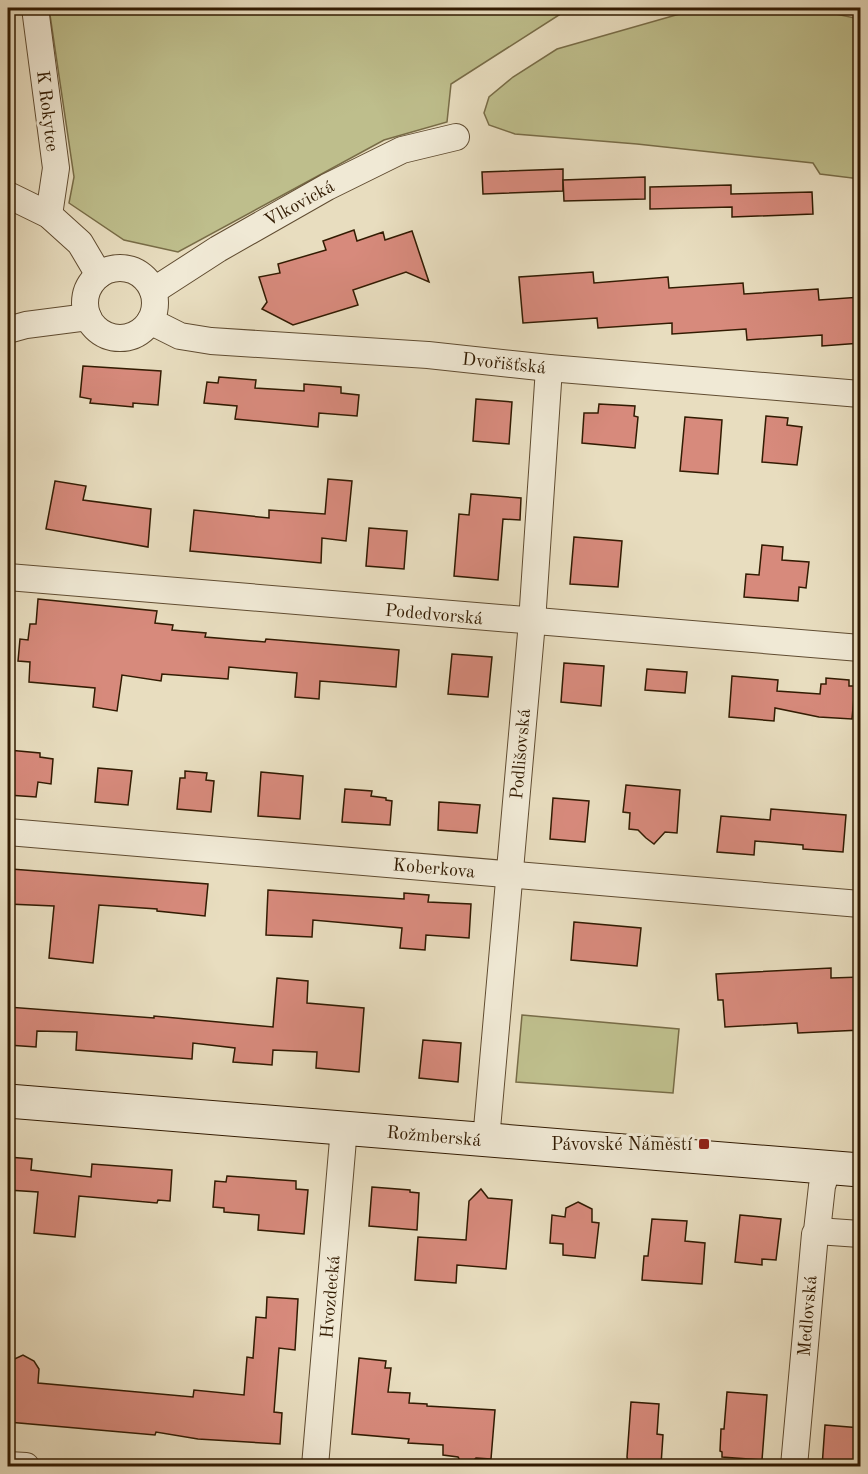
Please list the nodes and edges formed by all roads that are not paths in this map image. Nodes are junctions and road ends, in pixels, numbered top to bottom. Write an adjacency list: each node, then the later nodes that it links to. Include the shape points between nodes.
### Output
1 (35, 8): 4 (street, K Rokytce, via 56,168)
2 (456, 138): 6 (street, Vlkovická, via 402,150 327,187)
3 (8, 195): 4 (street)
4 (49, 215): 5 (street, via 81,243)
5 (99, 275): 6 (street, via 118,268 135,271); 7 (street, via 88,288)
6 (153, 291): 8 (street)
7 (88, 317): 8 (street, via 99,331 114,337 141,332); 9 (street, via 26,324)
8 (150, 321): 10 (street, Dvořišťská, via 180,336 211,341 434,355)
9 (8, 330)
10 (549, 368): 11 (street, Dvořišťská); 13 (street, Podlišovská)
11 (861, 394)
12 (9, 575): 13 (street, Podedvorská)
13 (532, 622): 14 (street, Podedvorská); 16 (street, Podlišovská)
14 (861, 648)
15 (8, 832): 16 (street, Koberkova)
16 (508, 874): 17 (street, Koberkova); 20 (street, Podlišovská)
17 (861, 904)
18 (8, 1101): 19 (street, Rožmberská)
19 (344, 1128): 20 (street, Rožmberská); 27 (street, Hvozdecká)
20 (486, 1140): 21 (street, Rožmberská)
21 (828, 1168): 22 (street, Rožmberská); 23 (street, Medlovská)
22 (861, 1170)
23 (817, 1230): 24 (street); 28 (street, Medlovská)
24 (861, 1234)
25 (8, 1465): 26 (street)
26 (26, 1467)
27 (315, 1467)
28 (794, 1467)

